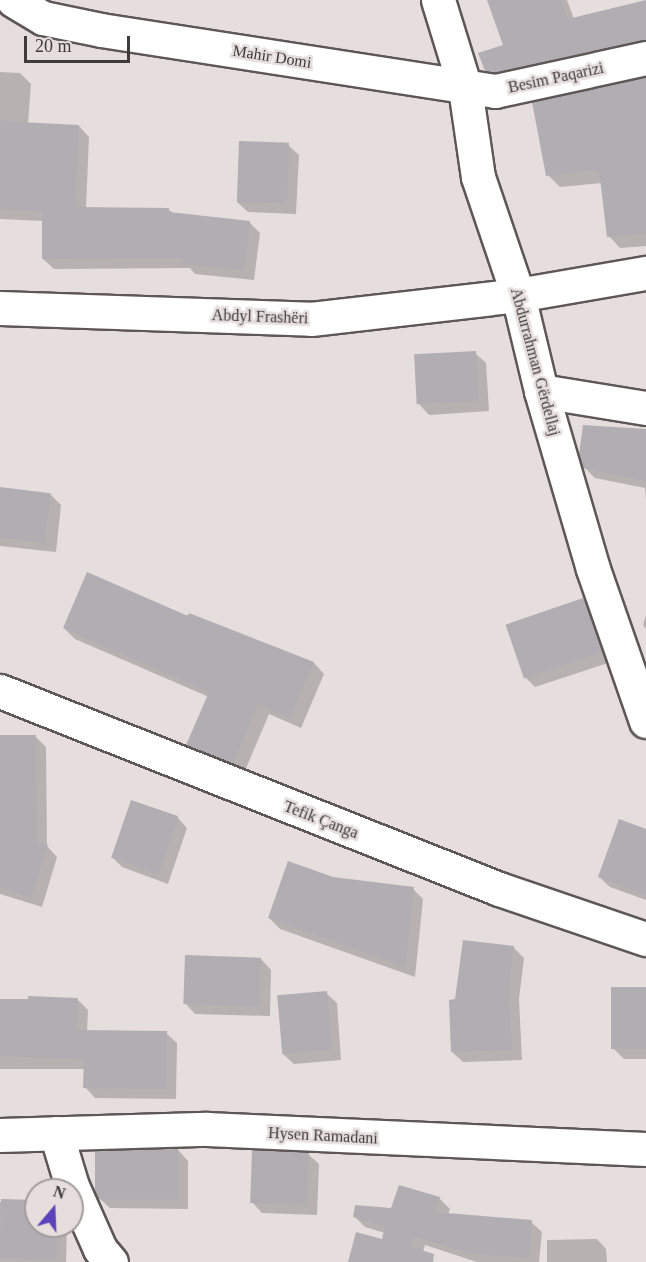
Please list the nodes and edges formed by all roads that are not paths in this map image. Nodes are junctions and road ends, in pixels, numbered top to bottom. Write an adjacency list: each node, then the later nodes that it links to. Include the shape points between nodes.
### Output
1 (13, 0): 4 (street, Mahir Domi, via 43,18 101,30)
2 (438, 0): 4 (street, Abdurrahman Gërdellaj)
3 (646, 58): 4 (street, Besim Paqarizi, via 495,91)
4 (465, 88): 6 (street, Abdurrahman Gërdellaj, via 477,177)
5 (646, 273): 6 (street, Abdyl Frashëri)
6 (518, 295): 7 (street, Abdyl Frashëri, via 311,319); 8 (street, Abdurrahman Gërdellaj)
7 (0, 308)
8 (541, 391): 9 (street); 11 (street, Abdurrahman Gërdellaj, via 593,569)
9 (646, 408)
10 (0, 691): 13 (street, Tefik Çanga, via 499,890)
11 (640, 691): 12 (street, Abdurrahman Gërdellaj)
12 (646, 721)
13 (646, 939)
14 (56, 1133): 15 (street, Hysen Ramadani); 16 (street, Hysen Ramadani, via 207,1129); 17 (street, via 72,1186 100,1249)
15 (0, 1135)
16 (646, 1149)
17 (111, 1262)

